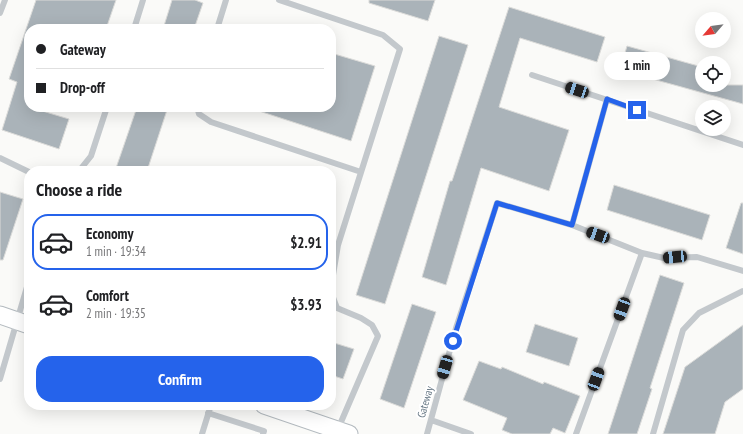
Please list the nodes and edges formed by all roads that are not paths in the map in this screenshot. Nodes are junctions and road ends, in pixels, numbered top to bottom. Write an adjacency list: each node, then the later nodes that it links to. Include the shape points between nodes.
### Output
1 (5, 0): 5 (lane)
2 (144, 0): 6 (lane)
3 (226, 0): 7 (lane)
4 (279, 0): 16 (lane, via 383,35 400,48)
5 (0, 13)
6 (136, 24)
7 (219, 24)
8 (532, 75): 9 (lane)
9 (607, 99): 12 (lane); 17 (lane)
10 (105, 112): 14 (lane, via 91,156)
11 (198, 112): 16 (lane, via 211,122)
12 (743, 145)
13 (0, 158): 15 (lane)
14 (83, 166)
15 (24, 170)
16 (361, 172): 19 (lane)
17 (572, 225): 18 (lane, Gateway); 29 (lane, Gateway, via 497,203 456,328)
18 (642, 253): 20 (lane, Gateway, via 664,258 697,257); 36 (lane)
19 (336, 257)
20 (743, 270)
21 (743, 291): 37 (lane, via 699,312 683,330)
22 (336, 308): 30 (lane, via 372,325 378,336)
23 (0, 315): 24 (street)
24 (23, 323): 25 (lane)
25 (0, 379)
26 (209, 410): 28 (lane)
27 (277, 410): 30 (street, via 320,427)
28 (208, 413): 31 (lane); 33 (lane)
29 (430, 420): 32 (lane, Gateway); 35 (lane)
30 (343, 432)
31 (264, 433): 34 (lane)
32 (427, 433)
33 (202, 434)
34 (271, 434)
35 (471, 434)
36 (576, 434)
37 (653, 434)

